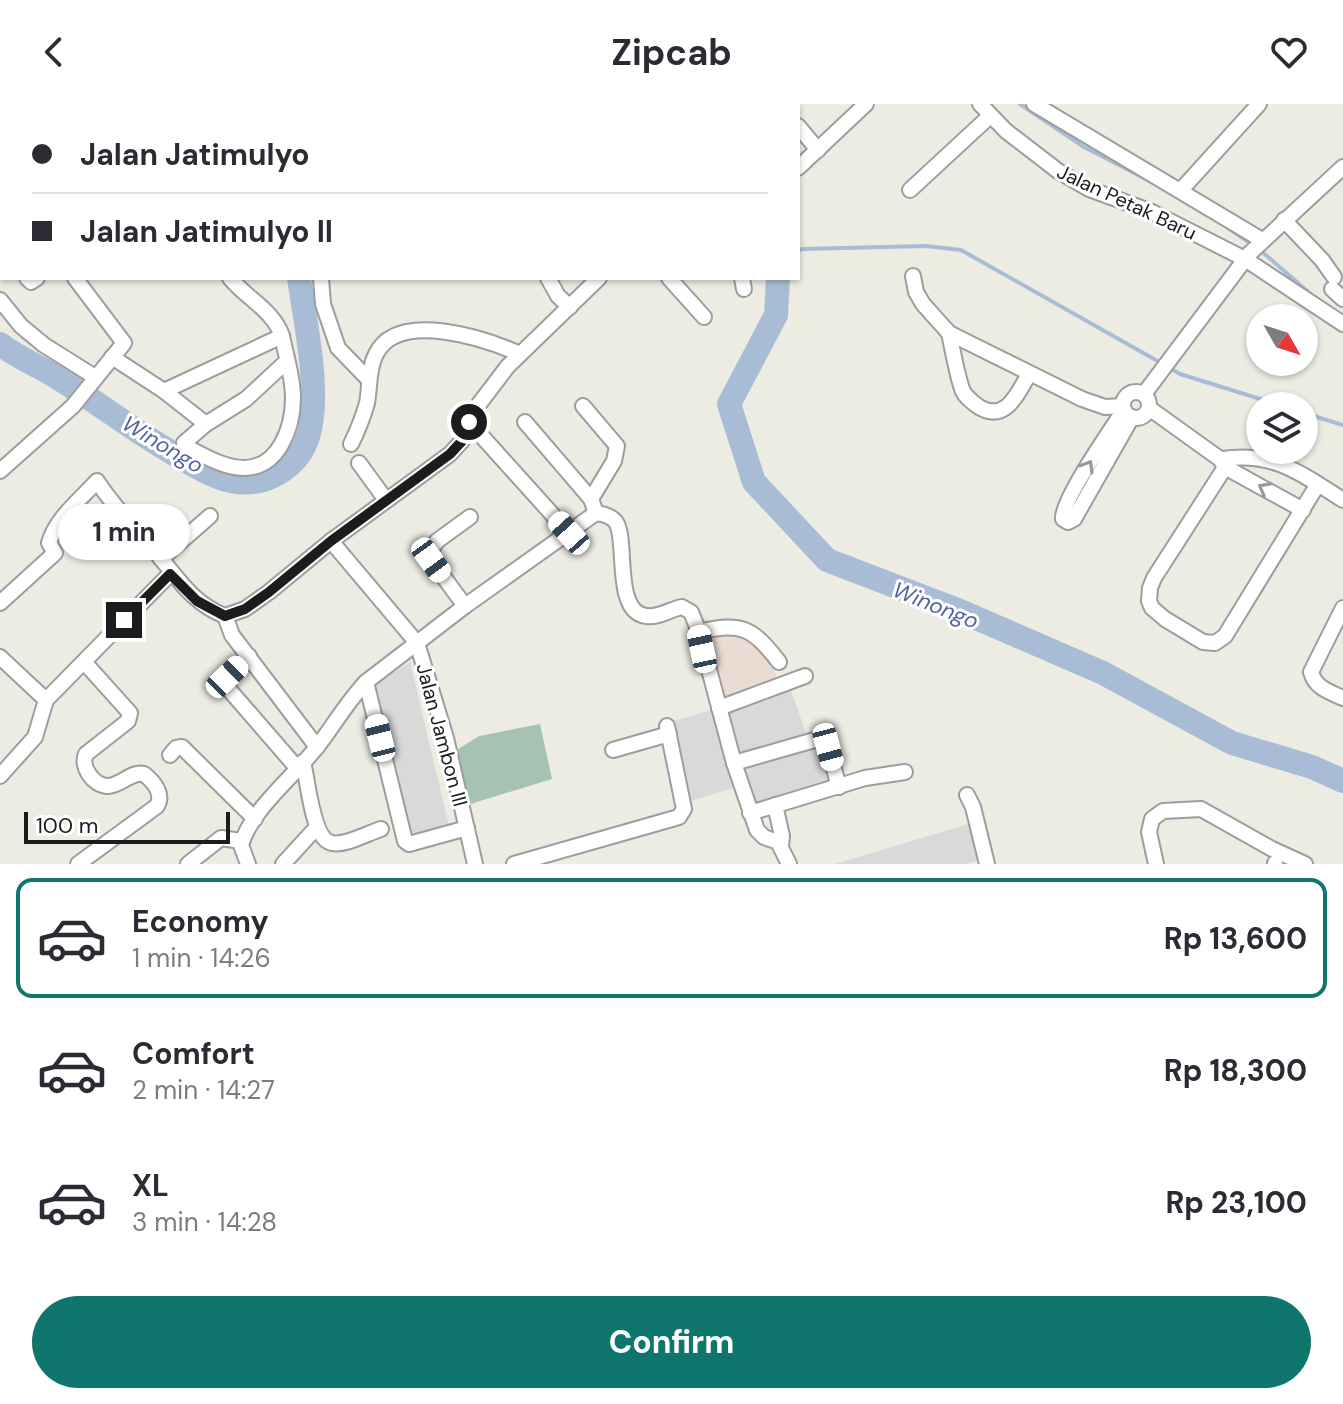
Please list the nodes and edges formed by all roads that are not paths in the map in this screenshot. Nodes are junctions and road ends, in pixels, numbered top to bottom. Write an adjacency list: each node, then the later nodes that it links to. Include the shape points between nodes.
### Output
1 (866, 104): 6 (street)
2 (1034, 104): 10 (street)
3 (1259, 104): 10 (street)
4 (985, 110): 9 (street); 12 (street, Jalan Petak Baru, via 1038,158 1072,180)
5 (800, 128): 6 (street)
6 (818, 150): 7 (street)
7 (800, 166)
8 (1343, 167): 11 (street)
9 (910, 190)
10 (1181, 190): 12 (street)
11 (1284, 220): 12 (street); 20 (street, via 1322,260)
12 (1253, 250): 24 (street); 34 (street)
13 (913, 276): 25 (street, via 923,304)
14 (77, 280): 28 (street, via 123,339)
15 (232, 280): 26 (street, via 273,317)
16 (321, 280): 32 (street, via 338,348)
17 (549, 280): 22 (street)
18 (597, 280): 22 (street)
19 (671, 280): 23 (street)
20 (1336, 288)
21 (0, 300): 31 (street, via 21,326)
22 (570, 307): 27 (street)
23 (704, 317)
24 (1343, 324)
25 (949, 333): 30 (street); 30 (street, via 963,389 985,410 1009,406)
26 (282, 336): 29 (street); 33 (street)
27 (520, 354): 32 (street, via 455,332 416,332 394,336 376,354); 37 (street)
28 (112, 357): 31 (street); 33 (street)
29 (287, 361): 39 (street, via 246,399); 39 (street, via 291,416 273,456 242,468 185,446)
30 (1029, 374): 36 (street)
31 (93, 379): 43 (street, via 73,406)
32 (369, 380): 40 (street, via 367,403)
33 (164, 391): 39 (street)
34 (1146, 401): 36 (street, via 1142,416); 36 (street, via 1130,393); 41 (street)
35 (583, 406): 48 (street, via 617,446)
36 (1126, 411): 47 (street)
37 (469, 422): 45 (street, via 450,454); 52 (street)
38 (525, 422): 48 (street)
39 (206, 424)
40 (351, 444)
41 (1226, 461): 44 (street, via 1267,458); 49 (street, one-way to 41); 49 (street, via 1154,578 1149,595 1152,608 1203,642 1215,643 1225,636)
42 (359, 463): 45 (street)
43 (0, 471)
44 (1318, 484): 46 (street); 49 (street)
45 (386, 500): 53 (street)
46 (1343, 500)
47 (1076, 501)
48 (593, 506): 52 (street); 60 (street, via 618,525 631,608 652,616 682,607 691,612)
49 (1303, 510)
50 (210, 516): 54 (street)
51 (470, 517): 57 (street, via 437,541 429,556)
52 (569, 533): 57 (street)
53 (331, 541): 59 (street, via 259,599); 61 (street, Jalan Jambon III)
54 (161, 559): 55 (street); 56 (street, via 97,481 51,535 55,553)
55 (170, 574): 59 (street, via 197,601); 65 (street)
56 (0, 603)
57 (465, 606): 61 (street)
58 (1343, 608): 68 (street, via 1311,672 1321,687)
59 (225, 616): 62 (street)
60 (699, 632): 64 (street, via 743,628); 70 (street)
61 (417, 643): 67 (street); 84 (street, Jalan Jambon III)
62 (249, 656): 71 (street); 75 (street, via 227,677 226,686)
63 (0, 657): 69 (street)
64 (779, 662)
65 (85, 663): 69 (street); 89 (street, via 130,713 128,721 86,754 84,766 103,785 144,774 161,798)
66 (805, 676): 70 (street)
67 (366, 682): 71 (street); 84 (street, via 405,841)
68 (1343, 698)
69 (46, 700): 77 (street, via 35,737)
70 (719, 708): 74 (street)
71 (317, 747): 75 (street)
72 (613, 750): 93 (street, via 668,730 684,809 679,817)
73 (170, 755): 82 (street, via 182,747)
74 (734, 763): 78 (street, via 818,739 828,747); 81 (street)
75 (300, 765): 82 (street); 83 (street)
76 (905, 772): 78 (street)
77 (0, 776)
78 (839, 787): 80 (street)
79 (967, 795): 95 (street)
80 (775, 805): 81 (street); 87 (street)
81 (750, 813): 87 (street, via 761,835)
82 (255, 819): 86 (street)
83 (316, 828): 85 (street, via 336,844); 91 (street)
84 (467, 828): 92 (street, Jalan Jambon III)
85 (381, 829)
86 (241, 841): 88 (street, via 221,838); 90 (street)
87 (781, 846): 94 (street)
88 (193, 863)
89 (78, 864)
90 (248, 864)
91 (283, 864)
92 (475, 864)
93 (514, 864)
94 (789, 864)
95 (987, 864)
96 (1156, 864): 97 (street, via 1149,832 1152,819 1163,811 1201,809)
97 (1305, 864)

